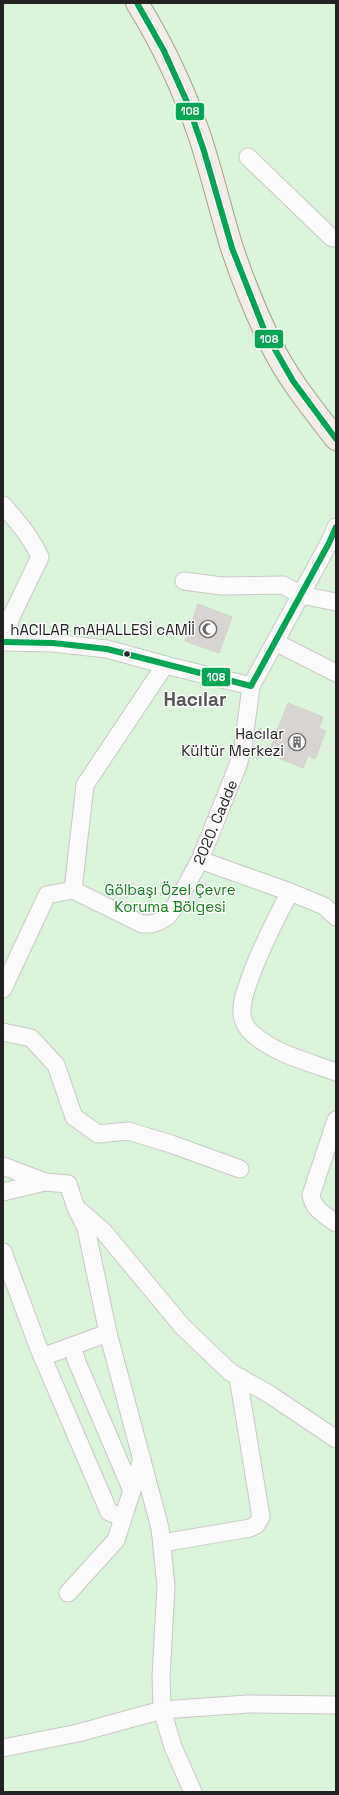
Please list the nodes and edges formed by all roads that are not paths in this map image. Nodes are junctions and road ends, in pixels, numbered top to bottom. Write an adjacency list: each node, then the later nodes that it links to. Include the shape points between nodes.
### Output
1 (137, 3): 4 (main road, via 168,59 189,109 235,256 271,344 292,381)
2 (248, 157): 3 (street, via 332,238)
3 (336, 238)
4 (336, 439)
5 (3, 505): 10 (street, via 35,545 40,557)
6 (336, 528): 8 (street, 2020. Cadde)
7 (184, 581): 8 (street, via 222,586 283,585)
8 (301, 595): 9 (street); 12 (street, 2020. Cadde)
9 (336, 602)
10 (6, 618): 11 (street)
11 (5, 642): 13 (street, via 53,643 107,649)
12 (275, 642): 14 (street); 15 (street, 2020. Cadde)
13 (165, 665): 15 (street); 17 (street, via 85,785)
14 (336, 673)
15 (251, 686): 16 (street, 2020. Cadde, via 243,748)
16 (200, 860): 17 (street, 2020. Cadde, via 168,916 151,924 142,924); 18 (street)
17 (73, 890): 20 (street, via 47,895)
18 (290, 892): 19 (street, via 324,906); 22 (street, via 260,950 242,1000 244,1024 262,1042)
19 (336, 918)
20 (3, 989)
21 (3, 1032): 25 (street, via 31,1038 56,1065 74,1117 98,1134 128,1131)
22 (336, 1072)
23 (336, 1120): 29 (street, via 311,1195 314,1205)
24 (3, 1166): 26 (street)
25 (240, 1169)
26 (44, 1182): 27 (street); 28 (street, via 68,1184)
27 (3, 1192)
28 (76, 1208): 31 (street, via 86,1228); 34 (street, via 104,1232 182,1326 230,1372)
29 (336, 1222)
30 (3, 1252): 33 (street)
31 (108, 1333): 32 (street); 36 (street)
32 (72, 1347): 33 (street); 37 (street)
33 (42, 1357): 38 (street, via 109,1512)
34 (241, 1378): 35 (street); 39 (street, via 239,1383 261,1517 250,1528)
35 (336, 1439)
36 (142, 1458): 37 (street); 39 (street)
37 (132, 1491): 38 (street)
38 (123, 1517): 40 (street, via 116,1540)
39 (162, 1543): 42 (street, via 166,1586 161,1677)
40 (68, 1593)
41 (336, 1705): 42 (street, via 248,1704)
42 (162, 1710): 43 (street, via 78,1733); 44 (street, via 173,1747)
43 (3, 1748)
44 (193, 1792)

